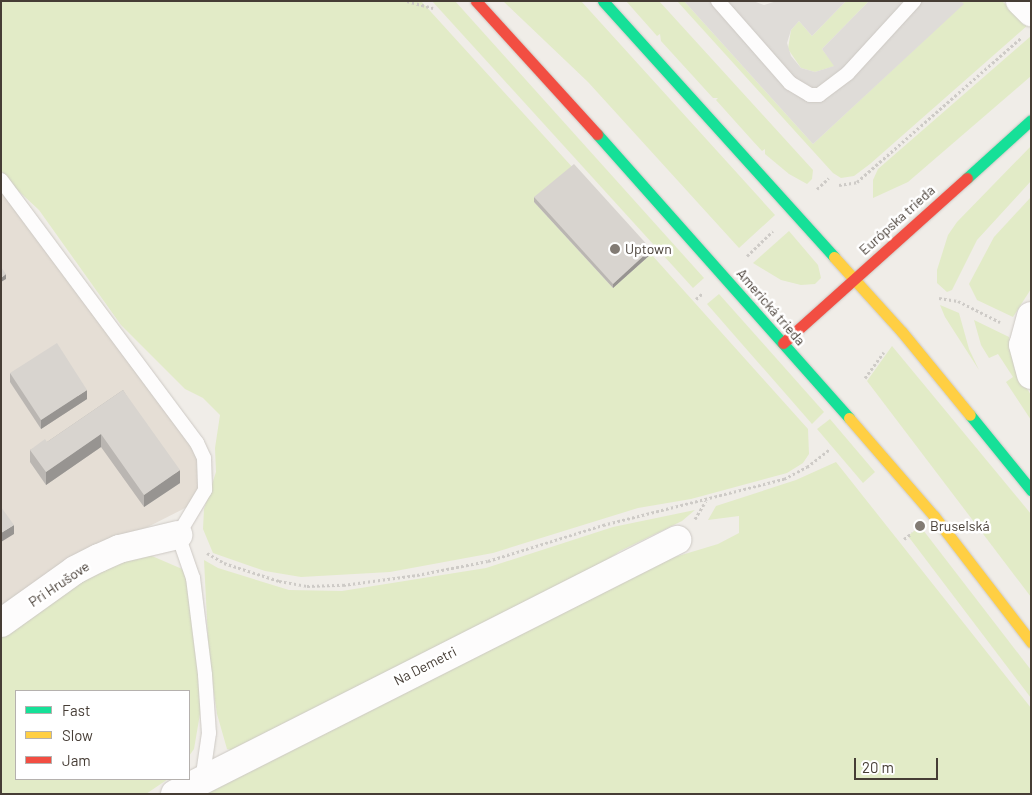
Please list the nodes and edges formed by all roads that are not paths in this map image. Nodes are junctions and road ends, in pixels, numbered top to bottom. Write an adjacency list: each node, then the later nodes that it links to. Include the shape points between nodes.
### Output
1 (476, 1): 11 (street, Americká trieda)
2 (603, 1): 9 (street)
3 (718, 1): 4 (lane, via 790,83 810,95 819,95 848,73)
4 (914, 1)
5 (1020, 1): 6 (street)
6 (1027, 24)
7 (1031, 120): 9 (street, Európska trieda)
8 (1, 180): 14 (lane, via 197,443 204,458 205,490)
9 (854, 278): 11 (street, Európska trieda); 13 (street)
10 (1028, 324): 12 (street, via 1024,356)
11 (783, 343): 17 (street, Americká trieda, via 934,516)
12 (1031, 375)
13 (1031, 490)
14 (178, 536): 16 (street, Pri Hrušove, via 119,549 75,570); 18 (lane, via 193,578 205,675 208,733)
15 (677, 540): 18 (street, Na Demetri)
16 (1, 624)
17 (1031, 642)
18 (202, 781): 19 (street, Na Demetri)
19 (175, 794)

